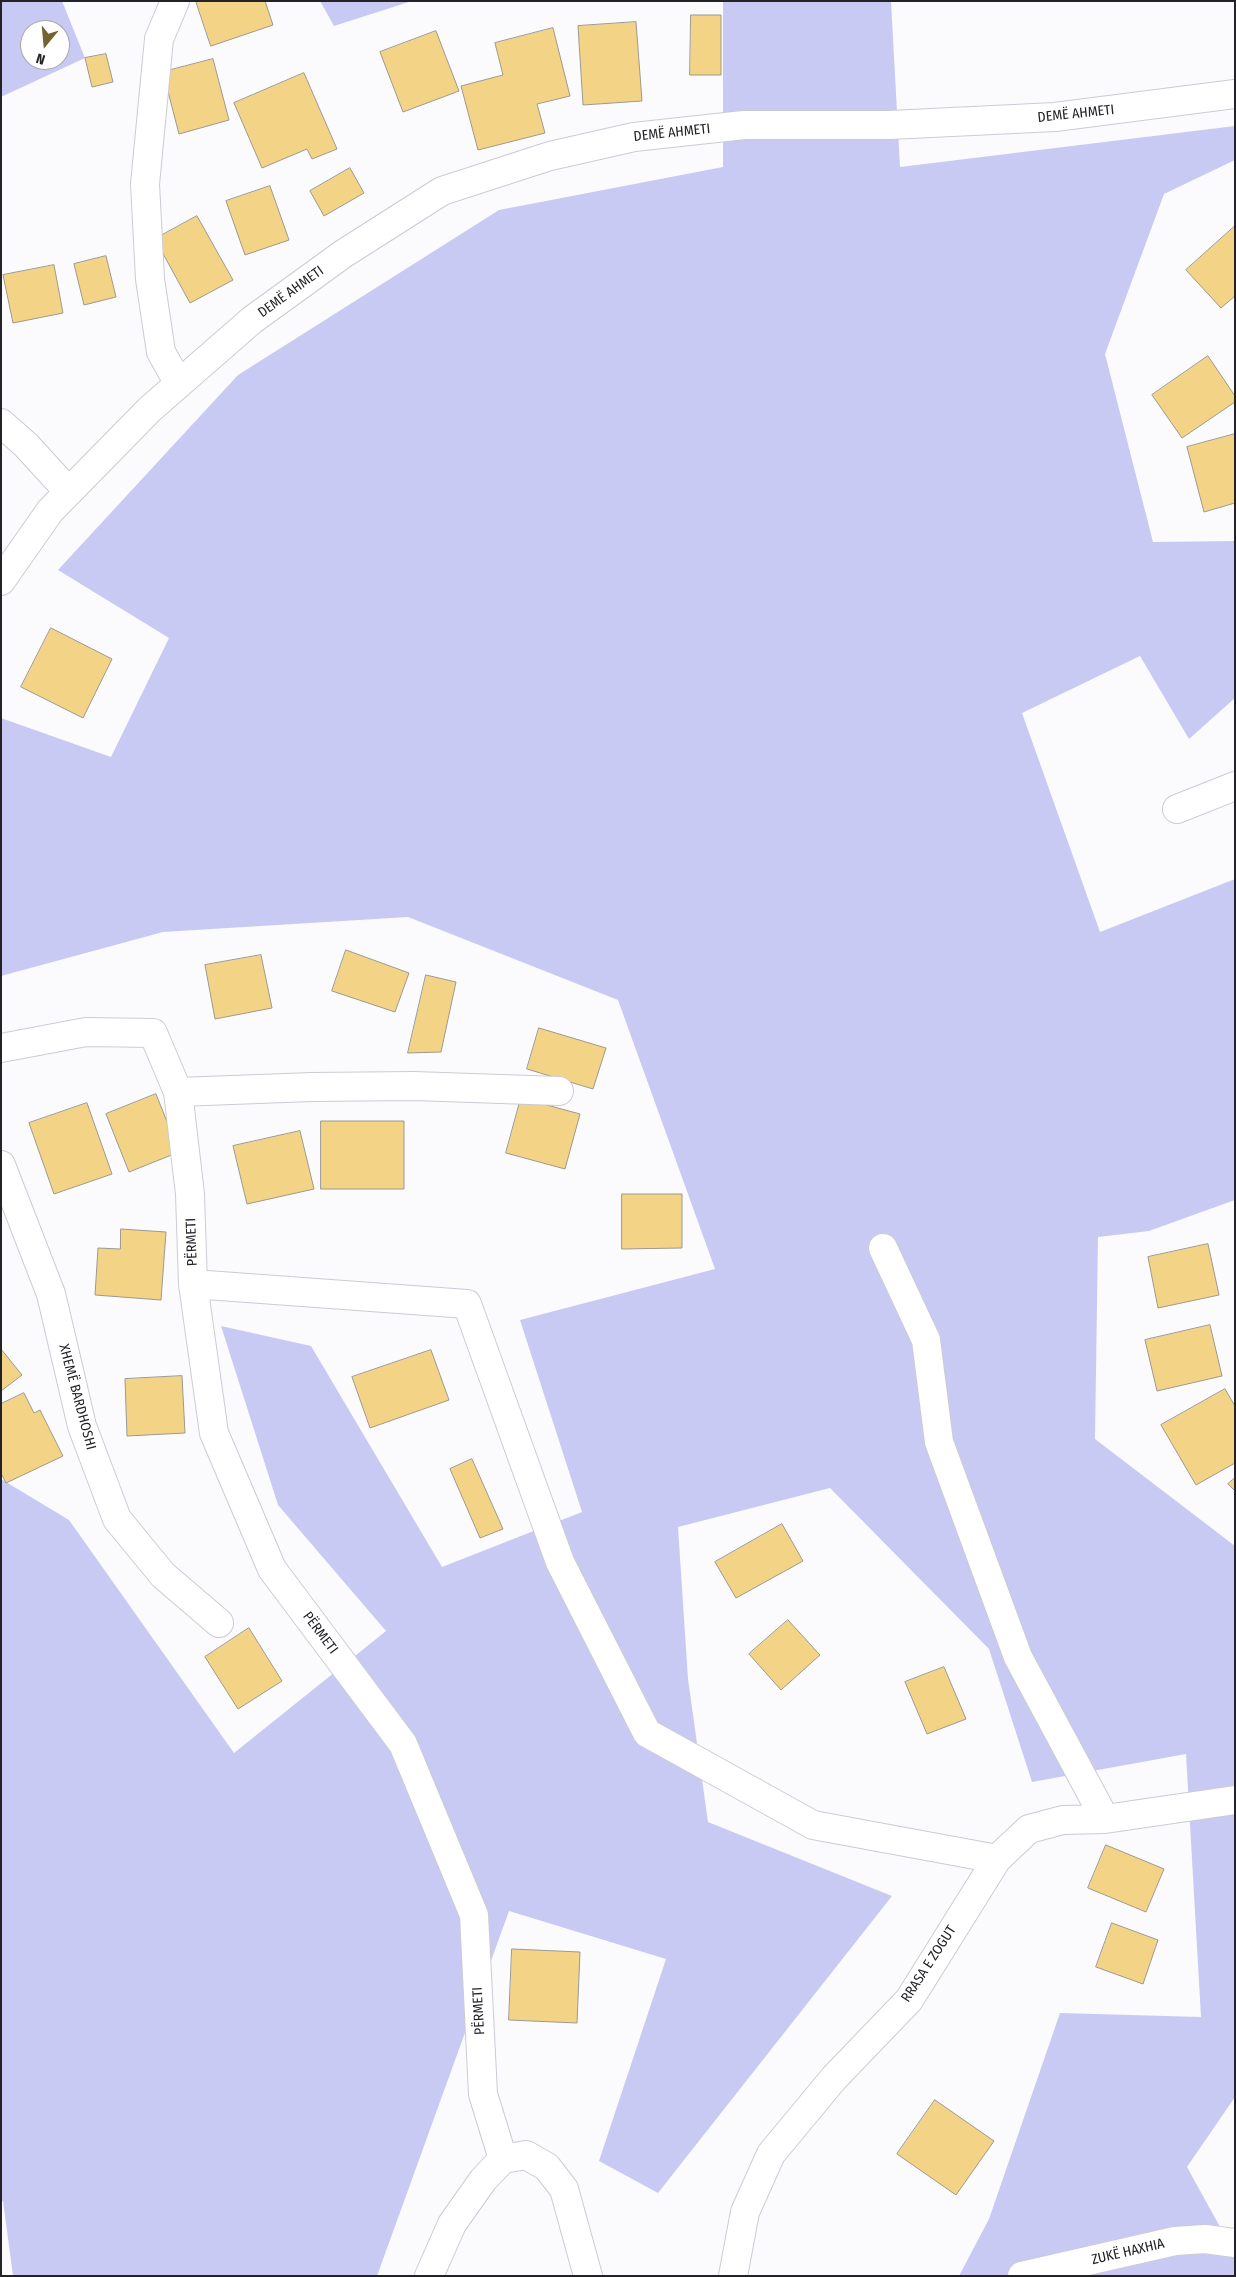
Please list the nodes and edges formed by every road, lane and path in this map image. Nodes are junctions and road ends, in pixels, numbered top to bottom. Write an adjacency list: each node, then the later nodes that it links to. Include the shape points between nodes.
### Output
1 (175, 1): 3 (street, via 159,39 145,184 150,279 161,352)
2 (1235, 94): 3 (street, DEMË AHMETI, via 1055,117 890,125 744,125 634,137 550,156 442,190 343,254 252,320)
3 (179, 384): 5 (street, DEMË AHMETI)
4 (1, 423): 5 (street)
5 (69, 492): 6 (street, DEMË AHMETI, via 50,511)
6 (1, 581)
7 (1235, 786): 8 (street)
8 (1177, 810)
9 (1, 1048): 11 (street, PËRMETI, via 86,1032 153,1033)
10 (559, 1091): 11 (street, via 405,1086)
11 (178, 1092): 14 (street, PËRMETI, via 190,1194)
12 (1, 1165): 15 (street, XHEMË BARDHOSHI, via 50,1294 82,1426 117,1519 163,1575)
13 (883, 1248): 17 (street, via 926,1340 939,1442 1018,1657)
14 (194, 1284): 18 (street, via 466,1304 560,1562 647,1733 813,1825); 19 (street, PËRMETI, via 214,1433 272,1569 403,1744 474,1915 483,2094)
15 (219, 1623)
16 (1235, 1800): 17 (street, RRASA E ZOGUT)
17 (1106, 1819): 18 (street, RRASA E ZOGUT, via 1063,1820 1029,1829)
18 (997, 1859): 23 (street, RRASA E ZOGUT, via 908,2000 834,2078 771,2154 745,2212)
19 (502, 2159): 21 (street, via 452,2224); 22 (street, via 526,2155 547,2167 564,2189)
20 (1235, 2243): 24 (street, ZUKË HAXHIA, via 1205,2239 1175,2241)
21 (429, 2276)
22 (588, 2276)
23 (733, 2276)
24 (1022, 2276)

